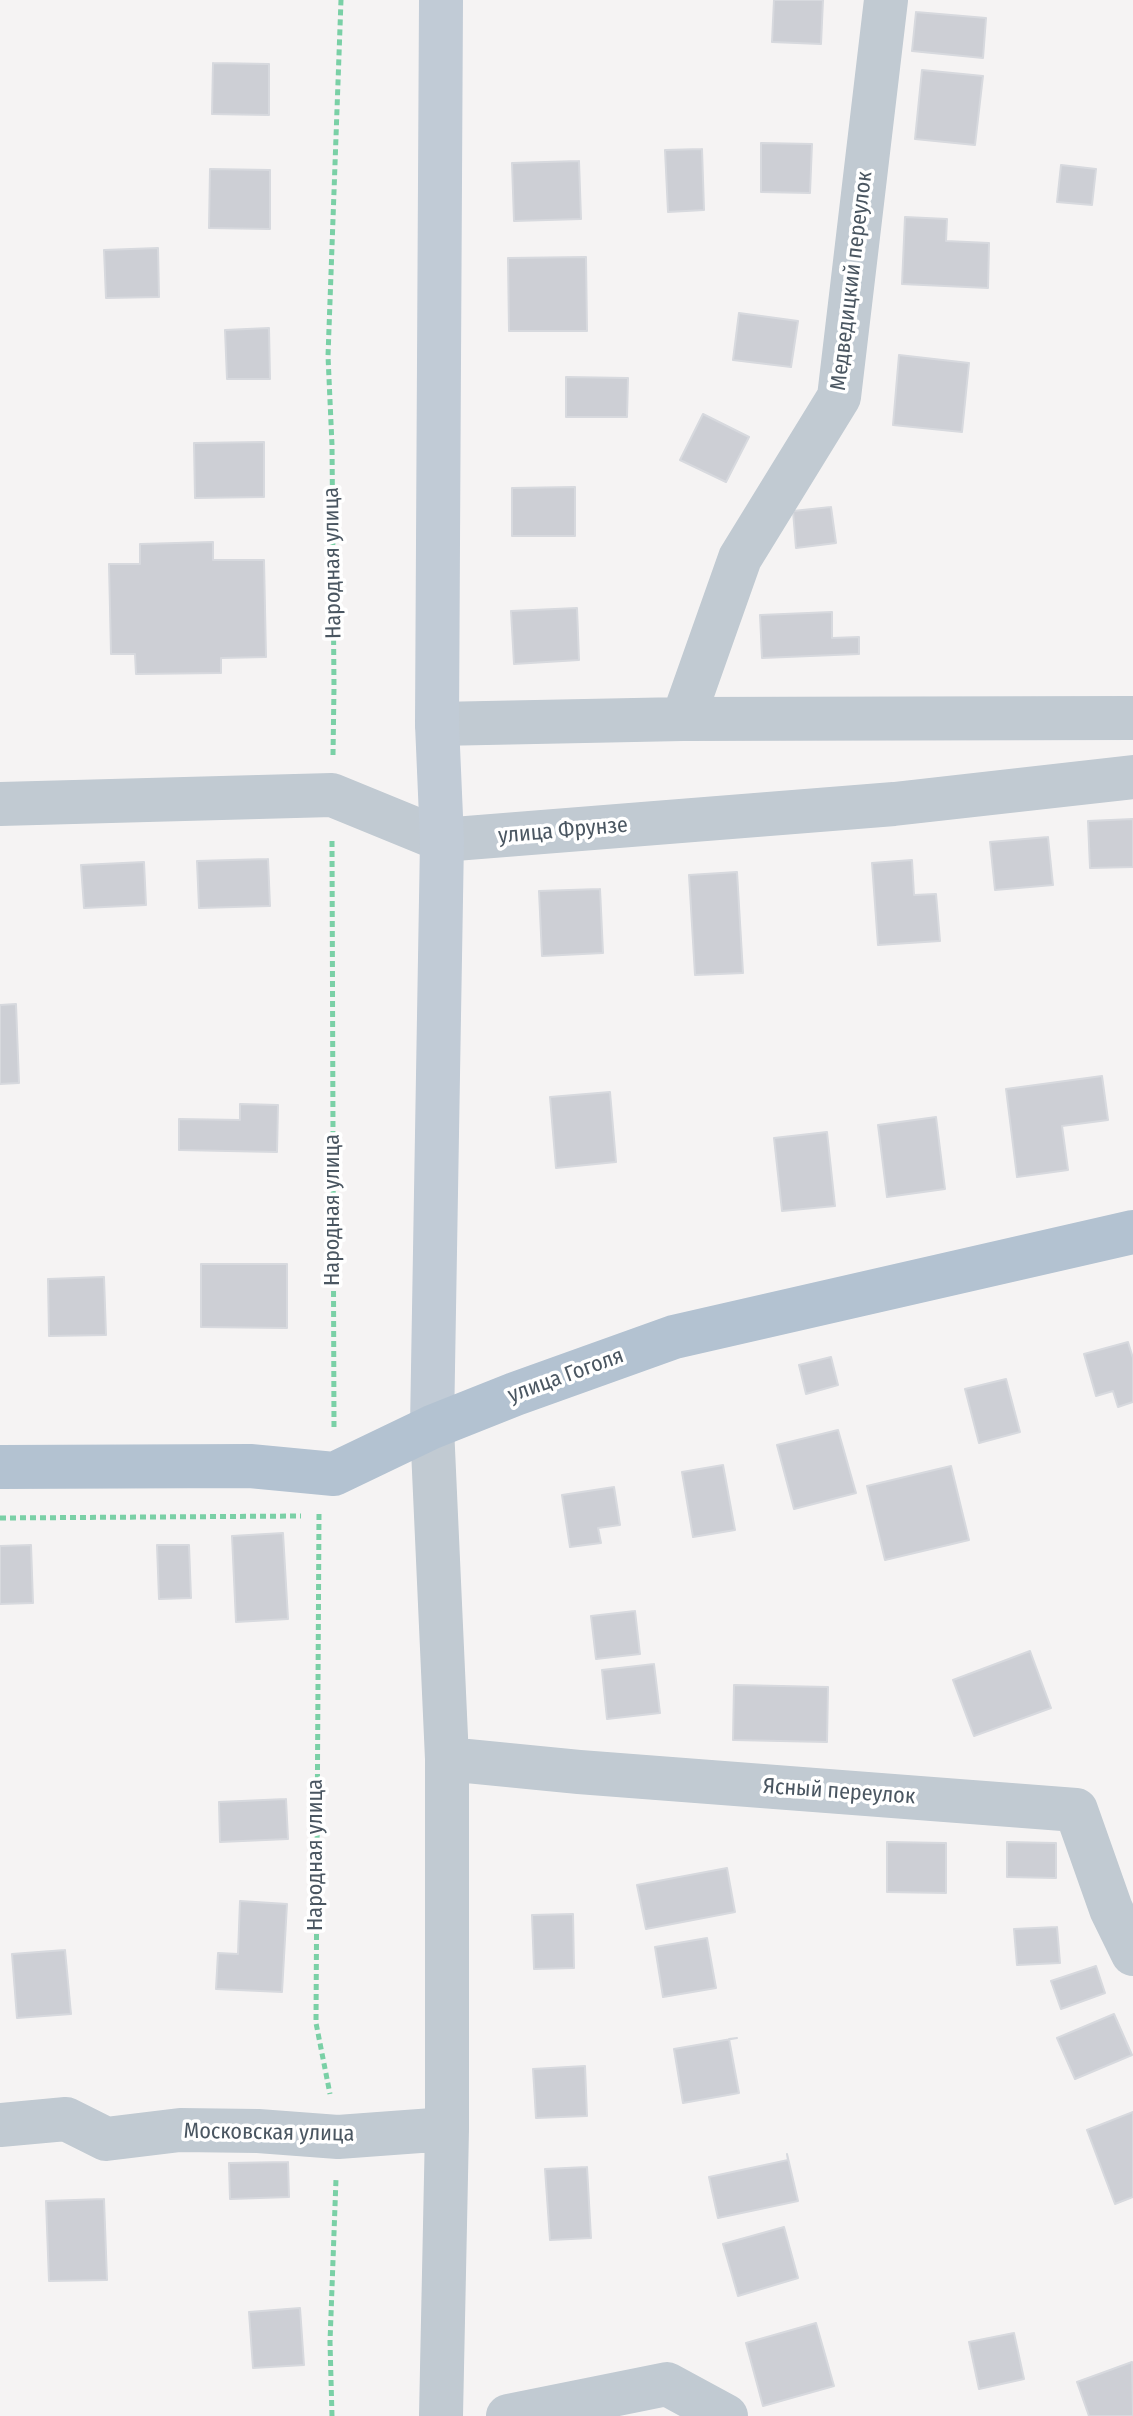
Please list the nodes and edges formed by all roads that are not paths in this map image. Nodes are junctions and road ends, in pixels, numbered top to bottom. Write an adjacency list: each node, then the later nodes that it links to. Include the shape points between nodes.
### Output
1 (441, 0): 5 (street)
2 (886, 0): 4 (street, Медведицкий переулок, via 839,397 740,558)
3 (1133, 718): 4 (street)
4 (683, 719): 5 (street)
5 (437, 724): 8 (street)
6 (1133, 777): 8 (street, улица Фрунзе, via 894,804)
7 (0, 804): 8 (street, улица Фрунзе, via 332,795)
8 (442, 840): 10 (street)
9 (1133, 1232): 10 (main road, улица Гоголя, via 674,1337)
10 (432, 1427): 11 (main road, улица Гоголя, via 334,1474 250,1466); 12 (street)
11 (0, 1467)
12 (447, 1759): 13 (street, Ясный переулок, via 1076,1810); 15 (street)
13 (1133, 1954)
14 (0, 2125): 15 (street, Московская улица, via 66,2119 106,2139 180,2130 338,2137)
15 (447, 2129): 16 (street)
16 (441, 2416)
17 (508, 2416): 18 (street, via 667,2384)
18 (726, 2416)

